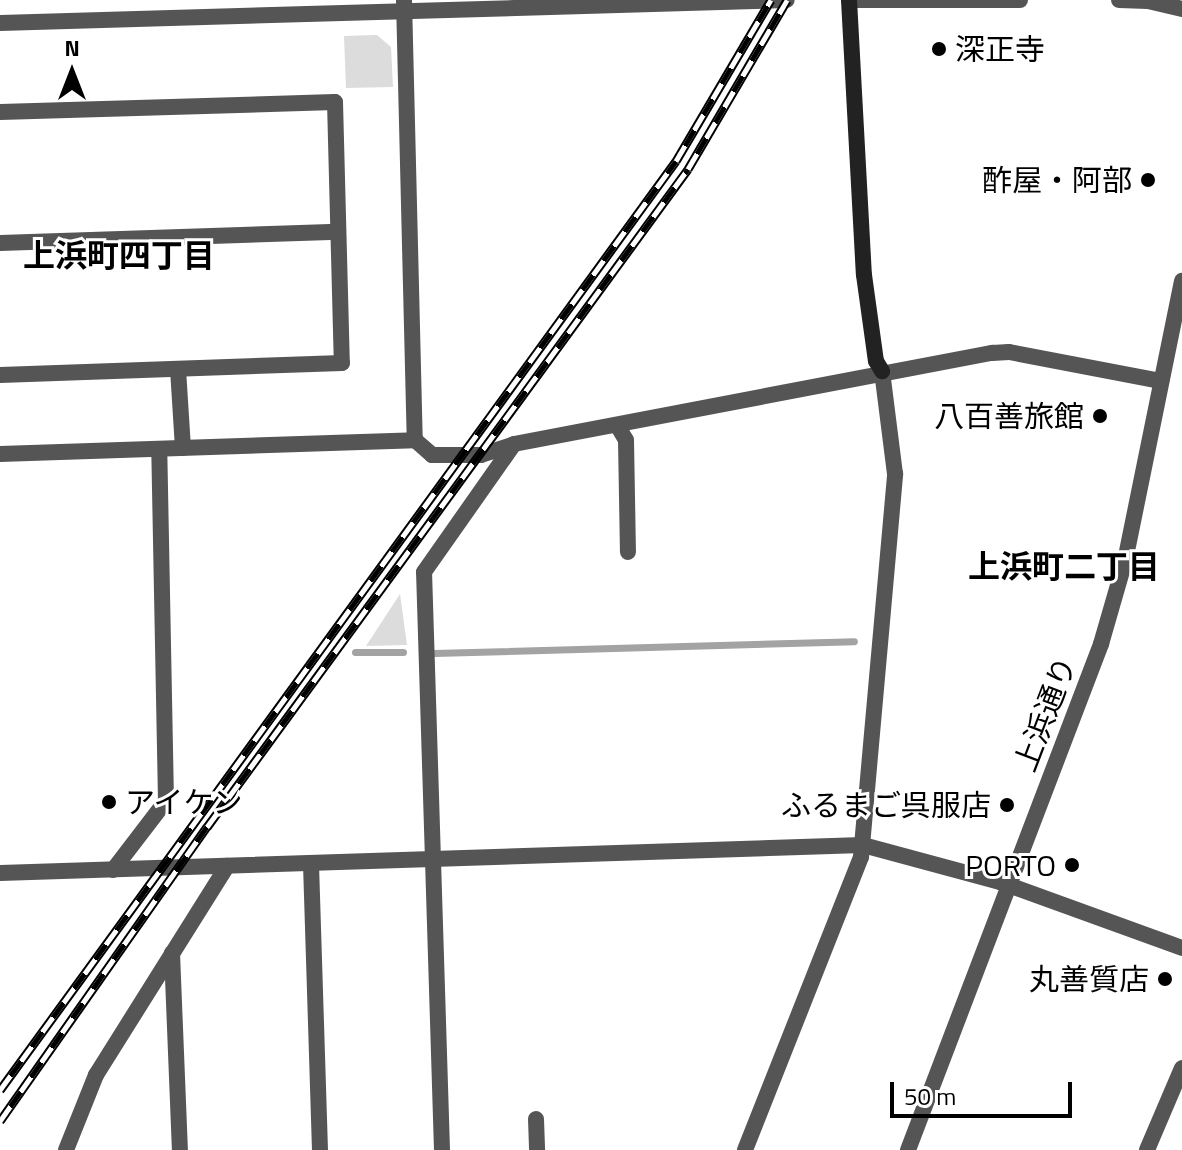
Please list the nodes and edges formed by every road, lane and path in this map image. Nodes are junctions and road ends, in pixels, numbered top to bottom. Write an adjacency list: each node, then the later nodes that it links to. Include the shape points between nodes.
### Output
1 (787, 0): 5 (street)
2 (849, 0): 3 (street); 15 (street, via 864,275 876,361)
3 (1020, 0)
4 (1119, 0): 8 (street)
5 (706, 1): 6 (street)
6 (587, 3): 7 (street)
7 (404, 6): 9 (street); 19 (street)
8 (1182, 9)
9 (0, 23)
10 (0, 112): 11 (street, via 335,102)
11 (338, 232): 12 (street); 14 (street, via 342,363)
12 (0, 243)
13 (1182, 281): 17 (street, 上浜通り)
14 (178, 369): 16 (street); 21 (street)
15 (882, 371): 17 (street, via 1009,352); 18 (street); 25 (street, via 895,474)
16 (0, 375)
17 (1161, 381): 31 (street, 上浜通り, via 1125,561 1101,644)
18 (617, 425): 20 (street); 24 (street, via 626,440)
19 (415, 440): 20 (street, via 432,455 481,455); 21 (street)
20 (514, 444): 26 (street, via 424,572)
21 (183, 448): 22 (street)
22 (159, 449): 23 (street); 29 (street, via 166,801)
23 (0, 454)
24 (628, 552)
25 (863, 845): 26 (street); 31 (street); 41 (street)
26 (432, 859): 27 (street); 39 (street)
27 (311, 864): 28 (street); 38 (street)
28 (227, 866): 29 (street); 33 (street)
29 (113, 870): 30 (street)
30 (0, 873)
31 (1009, 885): 32 (street); 42 (street, 上浜通り)
32 (1182, 948)
33 (172, 953): 36 (street, via 96,1075); 37 (street)
34 (1182, 1068): 43 (street)
35 (536, 1119): 40 (street)
36 (66, 1150)
37 (180, 1150)
38 (320, 1150)
39 (442, 1150)
40 (537, 1150)
41 (745, 1150)
42 (908, 1150)
43 (1147, 1150)

